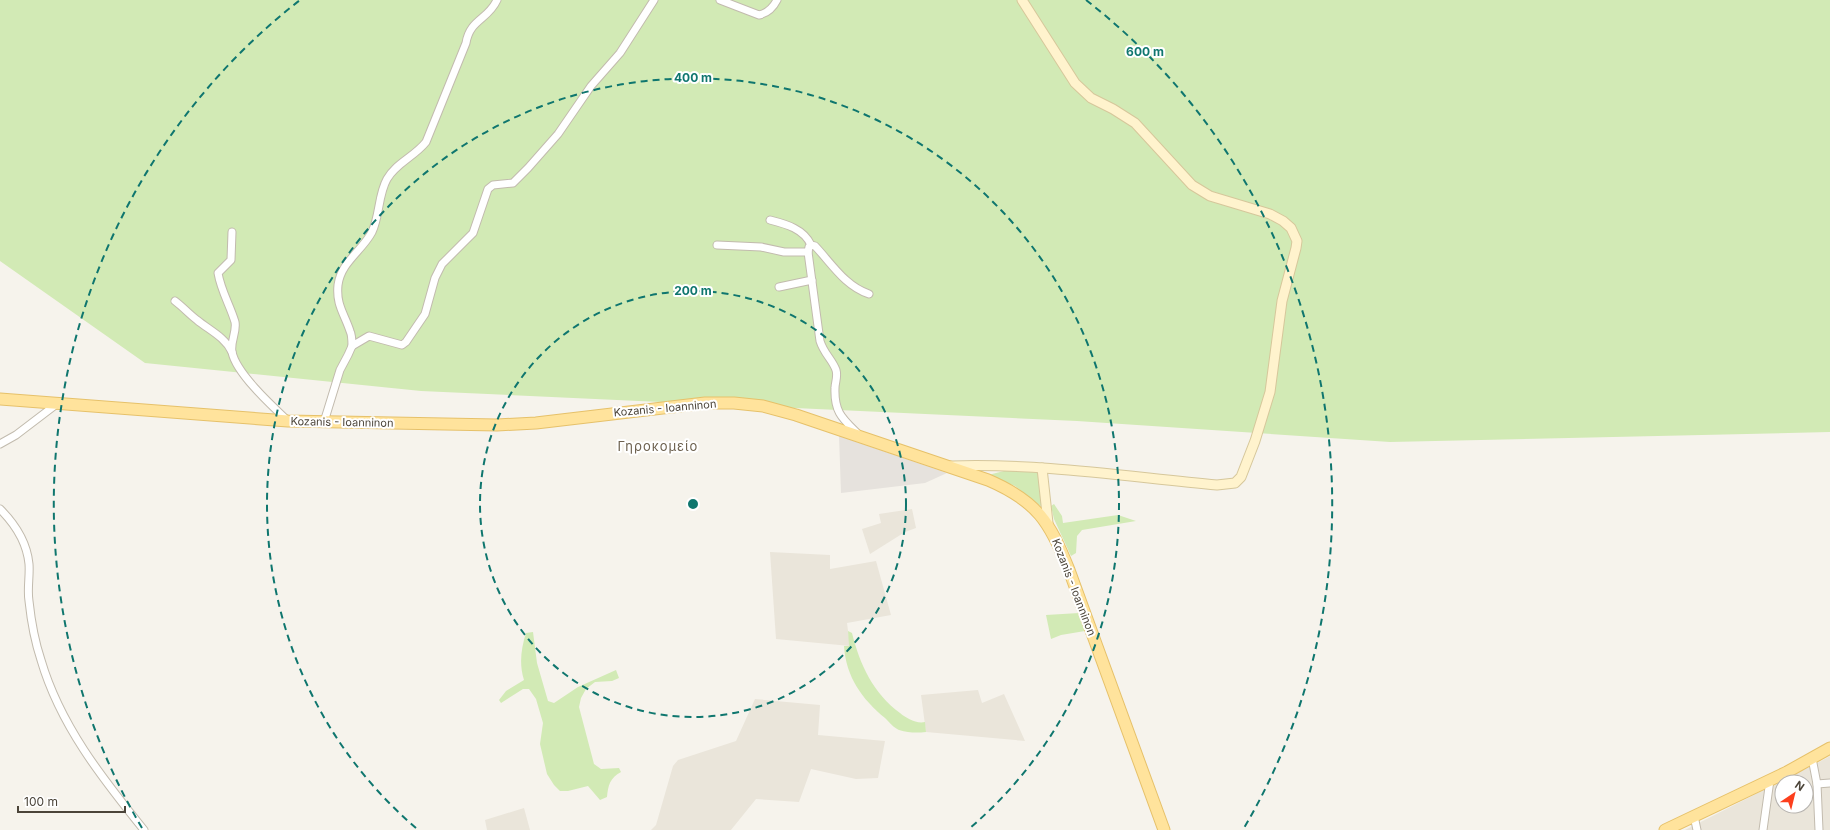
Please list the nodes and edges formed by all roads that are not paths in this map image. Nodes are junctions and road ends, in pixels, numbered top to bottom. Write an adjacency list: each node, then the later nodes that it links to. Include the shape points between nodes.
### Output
1 (497, 0): 14 (street, via 490,12 475,22 468,33 466,44 426,142 419,151 395,168 387,179 372,232 341,272 338,301 351,332)
2 (654, 0): 14 (street, via 620,53 591,86 558,134 513,183 493,185 488,190 473,233 442,264 435,278 425,314 406,342 402,345 369,336)
3 (720, 0): 4 (street, via 759,15 766,13)
4 (777, 0)
5 (1022, 0): 23 (street, via 1083,92 1135,123 1201,191 1270,214 1291,228 1297,241 1282,301 1270,392 1257,435 1238,481 1218,485)
6 (770, 220): 9 (street, via 792,227 806,236)
7 (232, 232): 15 (street, via 231,260 218,273 220,287 236,328)
8 (717, 244): 9 (street, via 761,247 784,252)
9 (809, 248): 10 (street); 12 (street, via 815,246 848,282)
10 (812, 280): 11 (street); 20 (street, via 820,341 837,374 836,408)
11 (779, 287)
12 (869, 294)
13 (175, 301): 15 (street, via 225,340)
14 (352, 346): 19 (street, via 340,370)
15 (232, 352): 18 (street, via 252,385)
16 (0, 399): 17 (main road, Kozanis - Ioanninon)
17 (59, 402): 18 (main road, Kozanis - Ioanninon); 21 (street)
18 (288, 421): 19 (main road, Kozanis - Ioanninon)
19 (324, 422): 20 (main road, Kozanis - Ioanninon, via 497,425 536,423 588,415 720,402 780,410)
20 (862, 438): 22 (main road, Kozanis - Ioanninon)
21 (0, 444)
22 (945, 466): 23 (street); 25 (main road, Kozanis - Ioanninon, via 1012,491 1029,503)
23 (1042, 468): 25 (street)
24 (0, 509): 32 (street, via 20,535 25,550 29,600 40,659 56,699 81,746)
25 (1048, 523): 33 (main road, Kozanis - Ioanninon, via 1069,570)
26 (1830, 748): 27 (main road)
27 (1812, 758): 28 (main road); 30 (street)
28 (1770, 780): 31 (main road); 36 (street)
29 (1830, 783): 30 (street)
30 (1817, 784): 37 (street)
31 (1694, 816): 34 (main road); 35 (street)
32 (144, 830)
33 (1164, 830)
34 (1664, 830)
35 (1697, 830)
36 (1763, 830)
37 (1819, 830)

